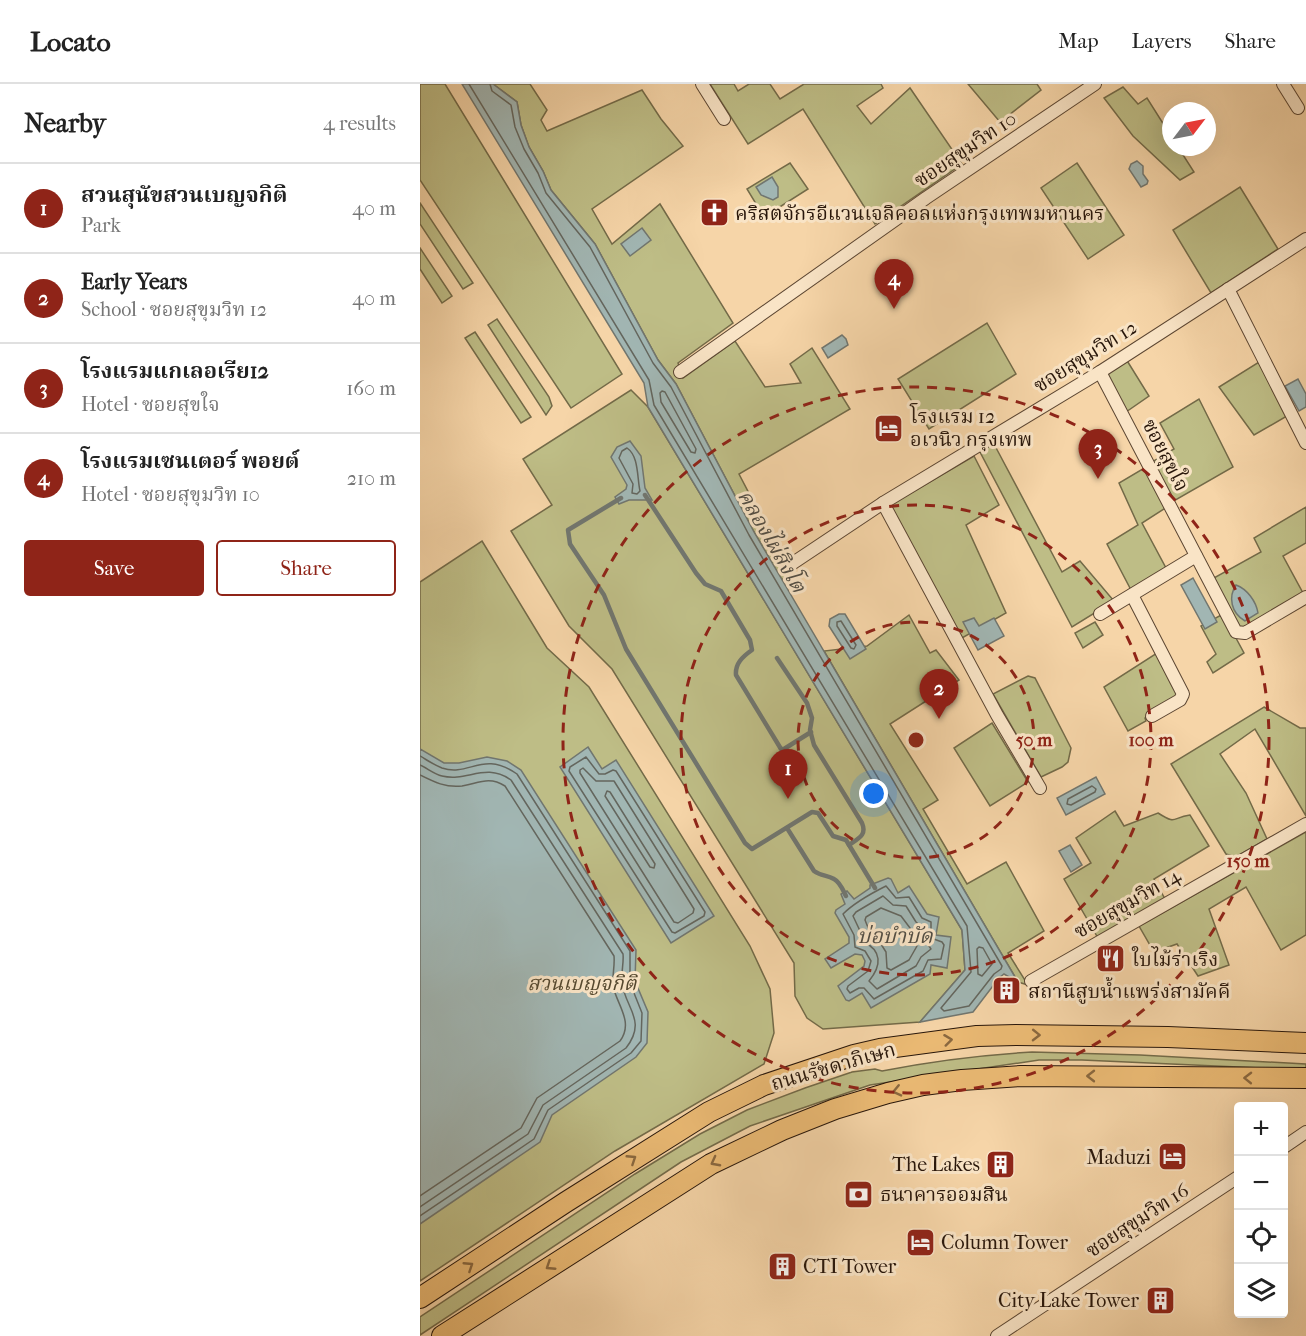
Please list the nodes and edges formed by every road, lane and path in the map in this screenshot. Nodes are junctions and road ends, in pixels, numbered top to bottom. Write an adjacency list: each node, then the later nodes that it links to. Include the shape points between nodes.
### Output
1 (702, 84): 5 (street)
2 (1095, 84): 8 (street, ซอยสุขุมวิท 10)
3 (1283, 84): 4 (street)
4 (1298, 108)
5 (724, 119)
6 (1306, 239): 7 (street, ซอยสุขุมวิท 12)
7 (1228, 289): 9 (street, ซอยสุขุมวิท 12); 10 (street)
8 (680, 372)
9 (1100, 372): 12 (street, ซอยสุขุมวิท 12); 13 (street, ซอยสุขใจ)
10 (1302, 427): 11 (street)
11 (1306, 443)
12 (883, 503): 14 (street, ซอยสุขุมวิท 12); 19 (street, via 997,716)
13 (1196, 556): 15 (street); 16 (street, ซอยสุขใจ, via 1232,626 1240,634)
14 (790, 565)
15 (1132, 595): 17 (street); 18 (street, via 1183,694 1180,700)
16 (1306, 597)
17 (1101, 614)
18 (1152, 716)
19 (1041, 788)
20 (1306, 824): 21 (street, ซอยสุขุมวิท 14)
21 (1031, 981)
22 (1306, 1043): 27 (main road, ถนนรัชดาภิเษก, one-way to 22, via 709,1112 764,1085 854,1055 966,1037 1016,1035)
23 (1306, 1078): 29 (main road, one-way to 29, via 1021,1076 888,1093 782,1130 711,1164)
24 (1306, 1132): 25 (street)
25 (1288, 1144)
26 (1234, 1180): 28 (street, ซอยสุขุมวิท 16)
27 (420, 1298)
28 (1011, 1332): 30 (street, ซอยสุขุมวิท 16)
29 (442, 1336)
30 (997, 1336)

